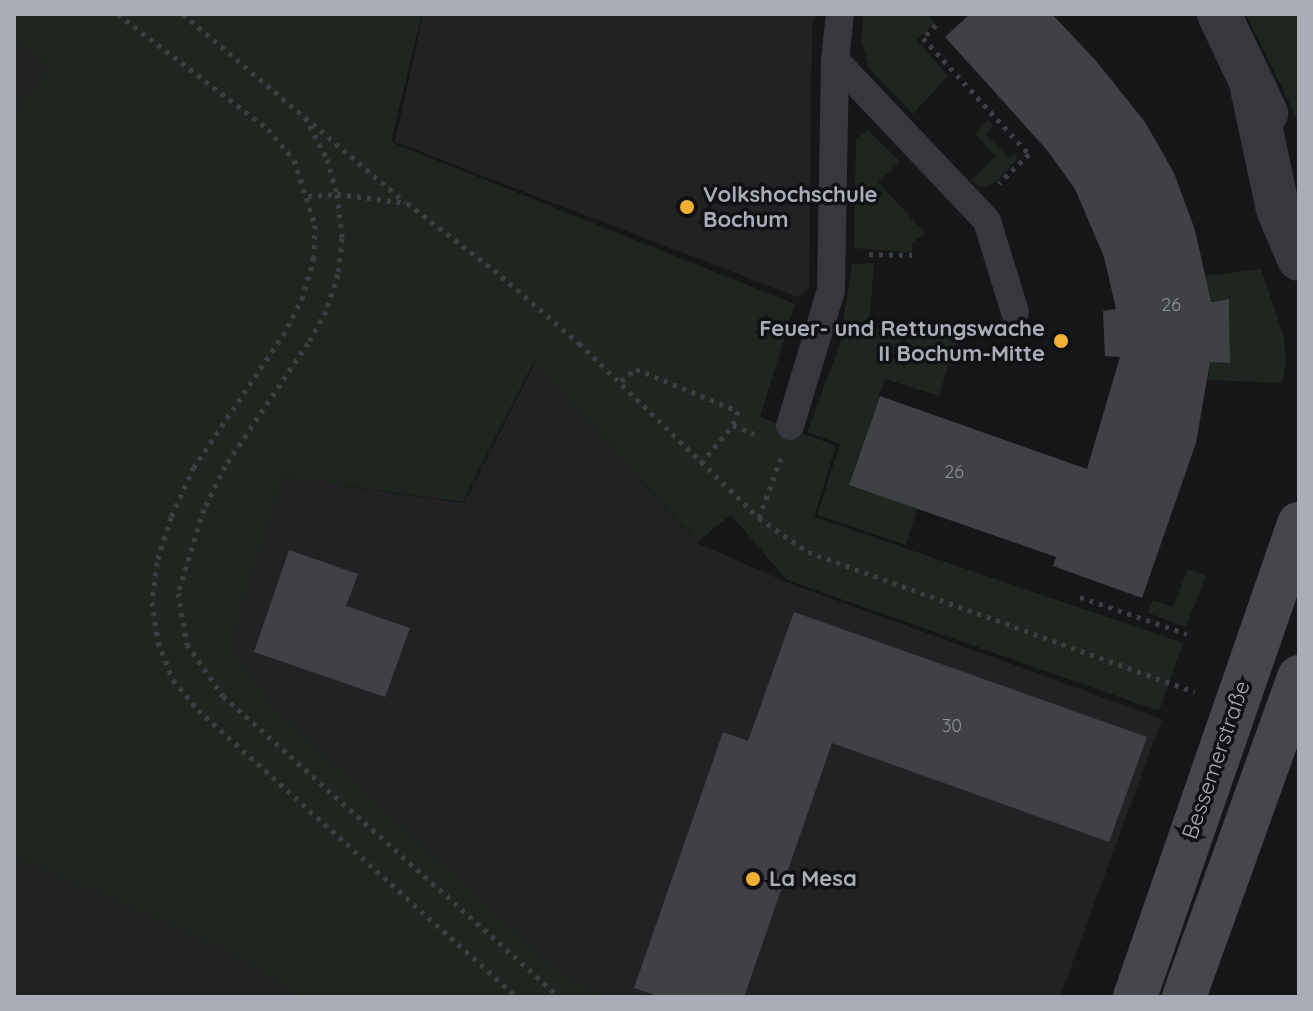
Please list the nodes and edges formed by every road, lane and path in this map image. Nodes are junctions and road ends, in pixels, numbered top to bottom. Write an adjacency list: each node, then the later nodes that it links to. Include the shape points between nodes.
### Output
1 (118, 14): 11 (path, via 268,129 294,160)
2 (183, 14): 8 (path)
3 (840, 14): 6 (lane)
4 (1219, 14): 7 (street)
5 (936, 25): 13 (path, via 923,38 1029,154)
6 (835, 60): 13 (lane); 18 (lane, via 831,290)
7 (1252, 88): 9 (street); 14 (street, via 1278,209)
8 (305, 117): 10 (path, via 327,159); 12 (path)
9 (1299, 170)
10 (337, 194): 11 (path); 12 (path); 27 (path, via 340,262 326,311 225,466 190,549 178,593 187,644 223,696)
11 (308, 196): 26 (path, via 315,225 314,257 303,296 285,332 194,467 171,517 152,602 158,642 173,680 198,710)
12 (407, 203): 16 (path, via 494,270)
13 (974, 207): 15 (lane, via 987,221)
14 (1299, 259)
15 (1015, 312)
16 (621, 381): 17 (path, via 636,369 738,411); 19 (path)
17 (733, 425): 18 (path); 19 (path)
18 (788, 436): 20 (path)
19 (701, 463): 20 (path)
20 (759, 518): 25 (path, via 808,552)
21 (1299, 524): 25 (street, Bessemerstraße)
22 (1080, 597): 23 (path)
23 (1187, 634)
24 (1299, 677): 29 (street)
25 (1234, 706): 28 (street, Bessemerstraße)
26 (517, 997)
27 (560, 997)
28 (1135, 997)
29 (1184, 997)

